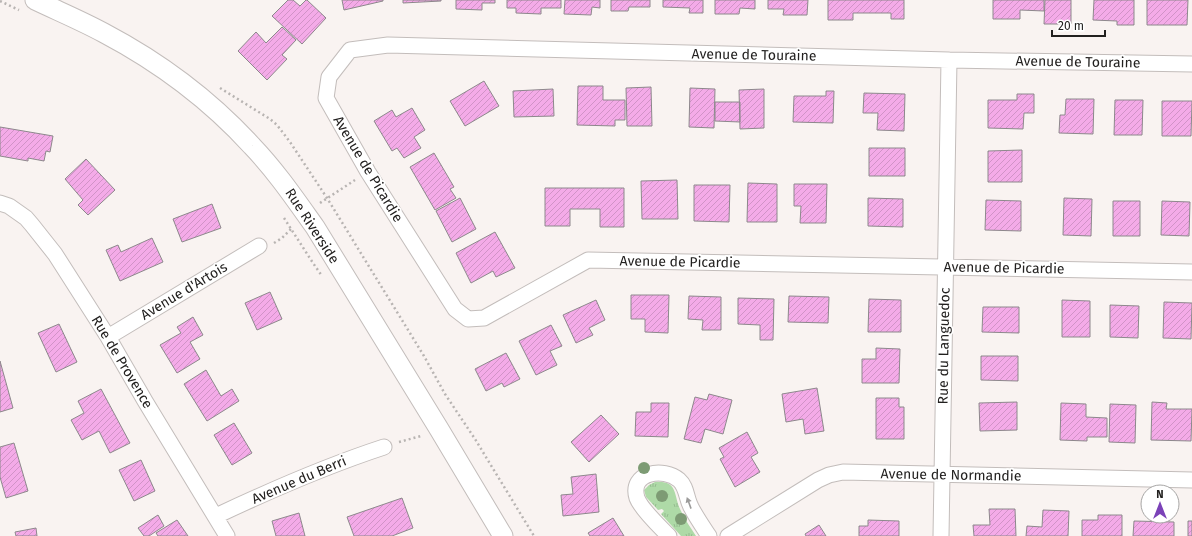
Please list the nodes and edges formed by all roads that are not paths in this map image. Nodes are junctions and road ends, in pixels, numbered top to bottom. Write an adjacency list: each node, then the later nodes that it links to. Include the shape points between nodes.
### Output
1 (30, 6): 15 (street, Rue Riverside, via 102,32 155,63 211,106 252,145 315,227)
2 (949, 60): 3 (street, Avenue de Touraine); 4 (street, Avenue de Touraine, via 388,45 350,50); 7 (street, Rue du Languedoc)
3 (1192, 64)
4 (329, 77): 7 (street, Avenue de Picardie, via 326,98 368,172 455,309 468,319 484,318 588,260)
5 (0, 203): 9 (street, Rue de Provence, via 18,212 32,225 59,260)
6 (263, 246): 9 (street, Avenue d'Artois)
7 (945, 267): 8 (street, Avenue de Picardie); 11 (street, Rue du Languedoc)
8 (1192, 272)
9 (108, 337): 13 (street, Rue de Provence)
10 (384, 447): 13 (street, Avenue du Berri, via 307,475)
11 (942, 475): 12 (street, Avenue de Normandie); 18 (street, Avenue de Normandie, via 843,472 829,475); 19 (street, Rue du Languedoc)
12 (1192, 480)
13 (216, 516): 14 (street, Rue de Provence)
14 (227, 536)
15 (503, 536)
16 (669, 536): 17 (street, one-way to 16, via 690,506 682,482 678,478 664,474 650,474 640,480 636,490 637,497 643,508)
17 (709, 536)
18 (728, 536)
19 (941, 536)

